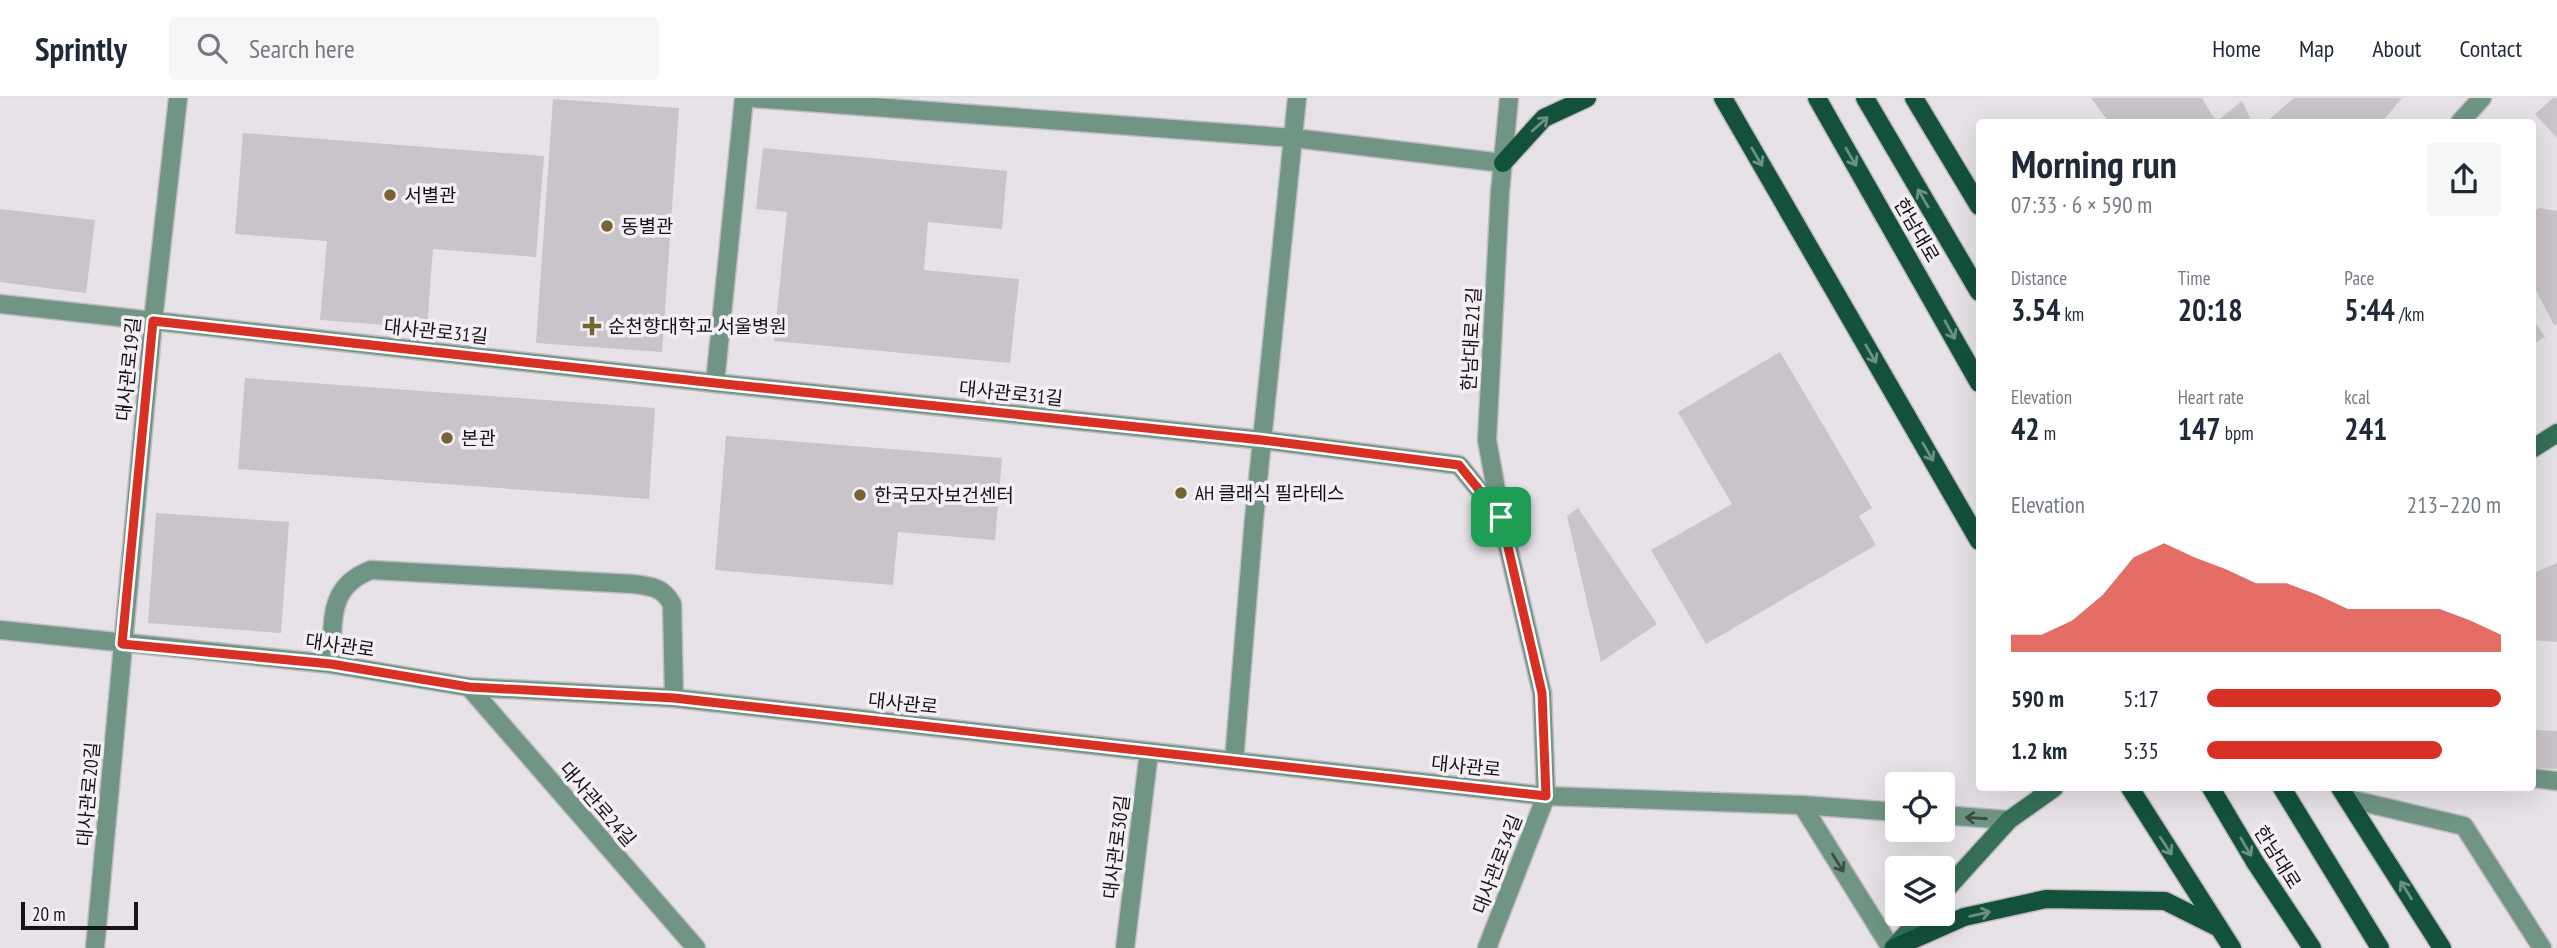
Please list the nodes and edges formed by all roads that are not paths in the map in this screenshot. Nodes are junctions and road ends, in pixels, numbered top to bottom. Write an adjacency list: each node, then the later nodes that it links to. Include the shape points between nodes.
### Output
1 (178, 98): 18 (street, 대사관로19길)
2 (744, 98): 20 (street)
3 (752, 98): 13 (street)
4 (1297, 98): 13 (street)
5 (1509, 98): 14 (street, 한남대로21길)
6 (1587, 98): 14 (main road, one-way to 6, via 1544,118)
7 (1817, 98): 19 (main road, 한남대로, one-way to 19)
8 (1865, 98): 16 (main road, 한남대로, one-way to 8)
9 (1914, 98): 15 (main road)
10 (2482, 98): 12 (street)
11 (1720, 99): 25 (main road, one-way to 25)
12 (2463, 119)
13 (1294, 138): 14 (street); 22 (street)
14 (1503, 163): 24 (street, 한남대로21길, via 1487,440)
15 (1976, 201)
16 (1976, 287)
17 (0, 304): 18 (street, 대사관로31길)
18 (153, 321): 20 (street, 대사관로31길); 27 (street, 대사관로19길)
19 (1976, 378)
20 (715, 383): 22 (street, 대사관로31길)
21 (2557, 433): 23 (main road)
22 (1262, 440): 24 (street, 한남대로21길, via 1459,465); 32 (street)
23 (2536, 446)
24 (1501, 517): 40 (street, 한남대로21길, via 1542,693)
25 (1976, 534)
26 (0, 630): 27 (street, 대사관로)
27 (122, 644): 28 (street, 대사관로); 48 (street, 대사관로20길)
28 (331, 664): 29 (street, 대사관로); 30 (street, via 341,590 353,577 371,570 633,584 656,587 672,604)
29 (469, 687): 30 (street, 대사관로); 49 (street, 대사관로24길)
30 (674, 698): 31 (street, 대사관로)
31 (1149, 752): 32 (street, 대사관로); 50 (street, 대사관로30길)
32 (1234, 761): 40 (street, 대사관로)
33 (2536, 778): 34 (street)
34 (2557, 781)
35 (2050, 791): 44 (main road)
36 (2132, 791): 47 (main road, one-way to 47)
37 (2213, 791): 54 (main road, 한남대로, one-way to 54)
38 (2284, 791): 55 (main road, 한남대로)
39 (2344, 793): 56 (main road, one-way to 39); 57 (street, via 2464,826)
40 (1546, 796): 41 (street, 대사관로); 51 (street, 대사관로34길)
41 (1802, 805): 42 (street, 대사관로); 52 (street, one-way to 52)
42 (1885, 811)
43 (1955, 816): 44 (street, one-way to 43)
44 (2010, 820): 45 (main road)
45 (1955, 880)
46 (1913, 926): 52 (main road)
47 (2219, 928): 52 (main road, one-way to 47, via 1964,917 2046,899 2165,901); 53 (main road)
48 (95, 948)
49 (695, 948)
50 (1125, 948)
51 (1487, 948)
52 (1893, 948)
53 (2232, 948)
54 (2312, 948)
55 (2380, 948)
56 (2442, 948)
57 (2542, 948)

